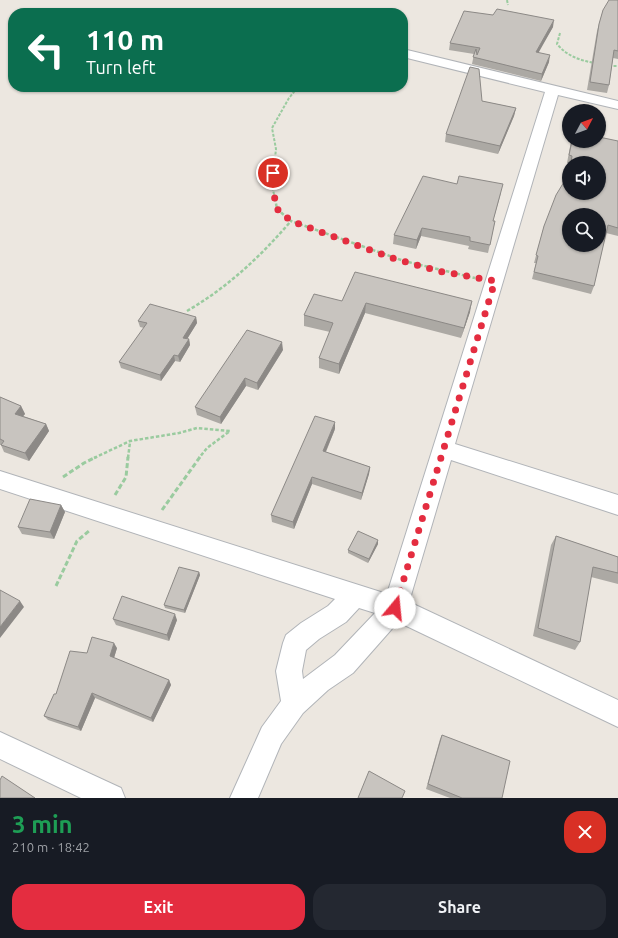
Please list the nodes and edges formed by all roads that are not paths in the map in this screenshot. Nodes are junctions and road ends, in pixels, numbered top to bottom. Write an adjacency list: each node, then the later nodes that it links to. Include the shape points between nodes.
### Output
1 (408, 54): 2 (street)
2 (553, 89): 3 (street); 4 (street)
3 (618, 105)
4 (444, 449): 6 (street); 8 (street)
5 (0, 480): 7 (street)
6 (618, 505)
7 (355, 596): 8 (street); 9 (street, via 337,614 295,643 289,671)
8 (395, 608): 9 (street, via 344,664 319,681); 10 (street)
9 (294, 704): 13 (street, via 271,736)
10 (618, 714)
11 (0, 745): 12 (street)
12 (111, 798)
13 (244, 798)

